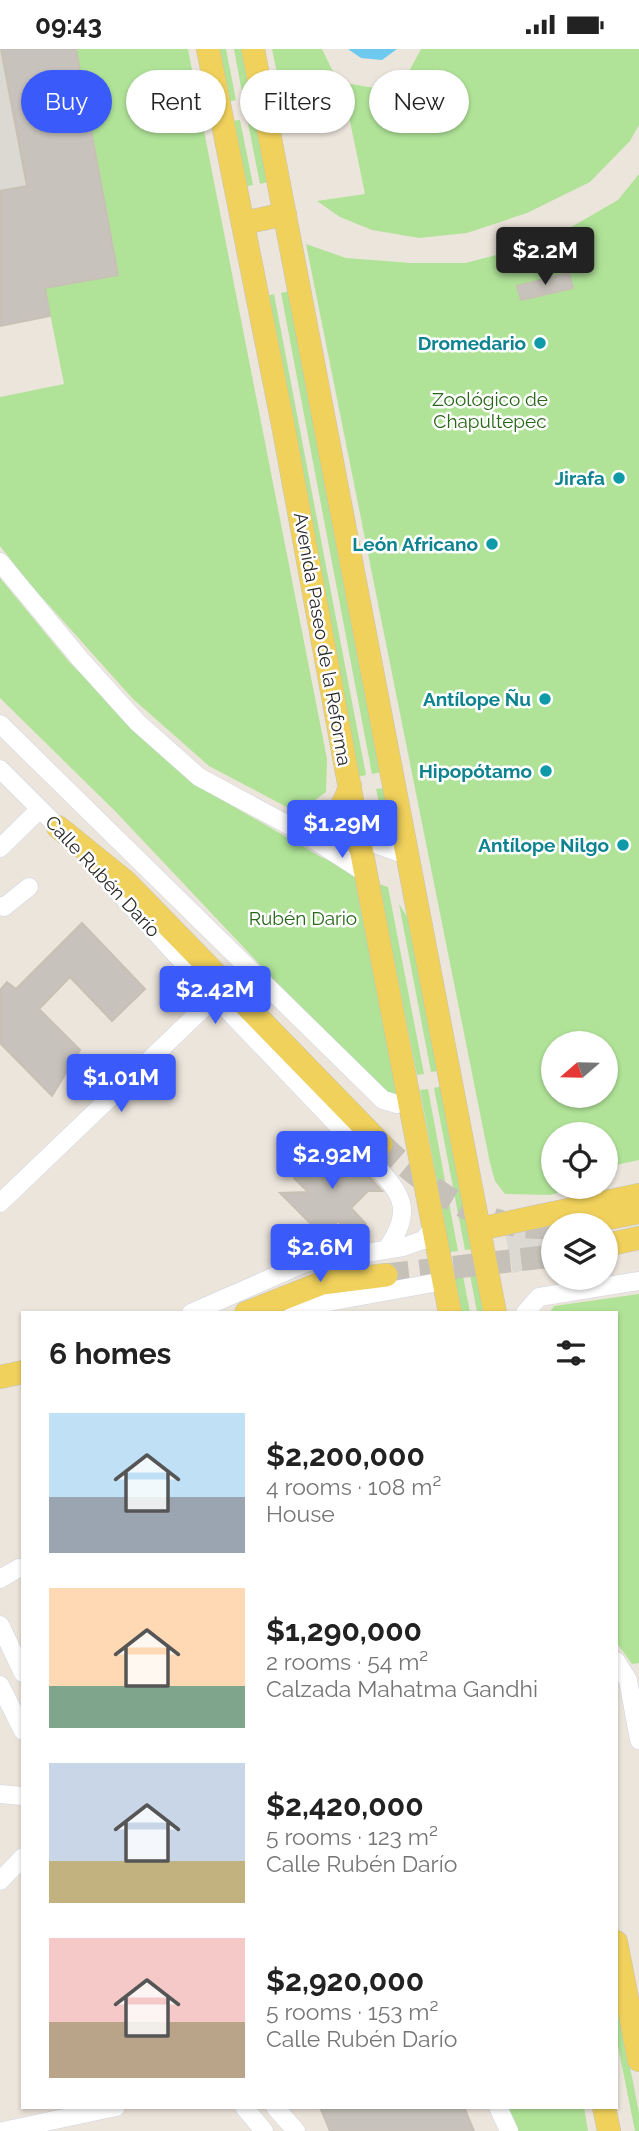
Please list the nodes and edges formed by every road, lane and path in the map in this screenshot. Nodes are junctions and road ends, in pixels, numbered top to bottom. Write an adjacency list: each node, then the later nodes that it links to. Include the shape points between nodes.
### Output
1 (208, 49): 4 (main road, Avenida Paseo de la Reforma)
2 (253, 49): 3 (main road, Avenida Paseo de la Reforma)
3 (285, 214): 4 (main road); 14 (main road, Avenida Paseo de la Reforma)
4 (244, 223): 8 (main road, Avenida Paseo de la Reforma)
5 (3, 570): 11 (street, via 137,722 199,777)
6 (0, 724): 19 (street, Calle Rubén Darío, via 383,1100)
7 (3, 778): 9 (street, Calle Rubén Darío)
8 (350, 786): 11 (main road, via 335,815); 12 (main road, Avenida Paseo de la Reforma)
9 (40, 809): 10 (street, Calle Rubén Darío); 13 (street)
10 (58, 827): 18 (street, Calle Rubén Darío); 20 (main road, via 126,882)
11 (303, 833): 12 (street); 15 (street)
12 (359, 838): 14 (street); 15 (main road, Avenida Paseo de la Reforma)
13 (0, 848)
14 (406, 855): 26 (main road, Avenida Paseo de la Reforma)
15 (367, 874): 19 (main road, Avenida Paseo de la Reforma)
16 (29, 887): 17 (street)
17 (0, 906)
18 (215, 997): 22 (street); 29 (street, Calle Rubén Darío, via 389,1181 402,1201 403,1216)
19 (411, 1101): 25 (main road, Avenida Paseo de la Reforma)
20 (381, 1144)
21 (639, 1195): 26 (main road)
22 (0, 1203)
23 (639, 1212): 24 (main road)
24 (618, 1216)
25 (434, 1227): 29 (street, via 423,1240); 31 (main road, Avenida Paseo de la Reforma)
26 (479, 1229): 37 (main road, Avenida Paseo de la Reforma)
27 (639, 1238): 28 (main road)
28 (618, 1242)
29 (386, 1250): 33 (street, via 305,1263)
30 (386, 1275): 34 (main road, via 322,1283)
31 (444, 1281): 35 (street); 36 (main road, Avenida Paseo de la Reforma)
32 (639, 1281): 38 (street, via 539,1297)
33 (196, 1311)
34 (251, 1311)
35 (299, 1311)
36 (450, 1311)
37 (495, 1311)
38 (527, 1311)
39 (19, 1567): 40 (street)
40 (0, 1579)
41 (0, 1625): 43 (street)
42 (618, 1663): 44 (street)
43 (21, 1668)
44 (633, 1679): 47 (street)
45 (0, 1685): 46 (street)
46 (21, 1727)
47 (639, 1739)
48 (0, 1794): 49 (street)
49 (21, 1799)
50 (21, 1859): 51 (street)
51 (0, 1881)
52 (618, 1952): 53 (main road)
53 (639, 2060)
54 (107, 2109): 59 (street)
55 (246, 2109): 60 (street)
56 (277, 2109): 61 (street)
57 (499, 2109): 62 (street)
58 (604, 2109): 63 (main road)
59 (3, 2131)
60 (264, 2131)
61 (296, 2131)
62 (509, 2131)
63 (609, 2131)

